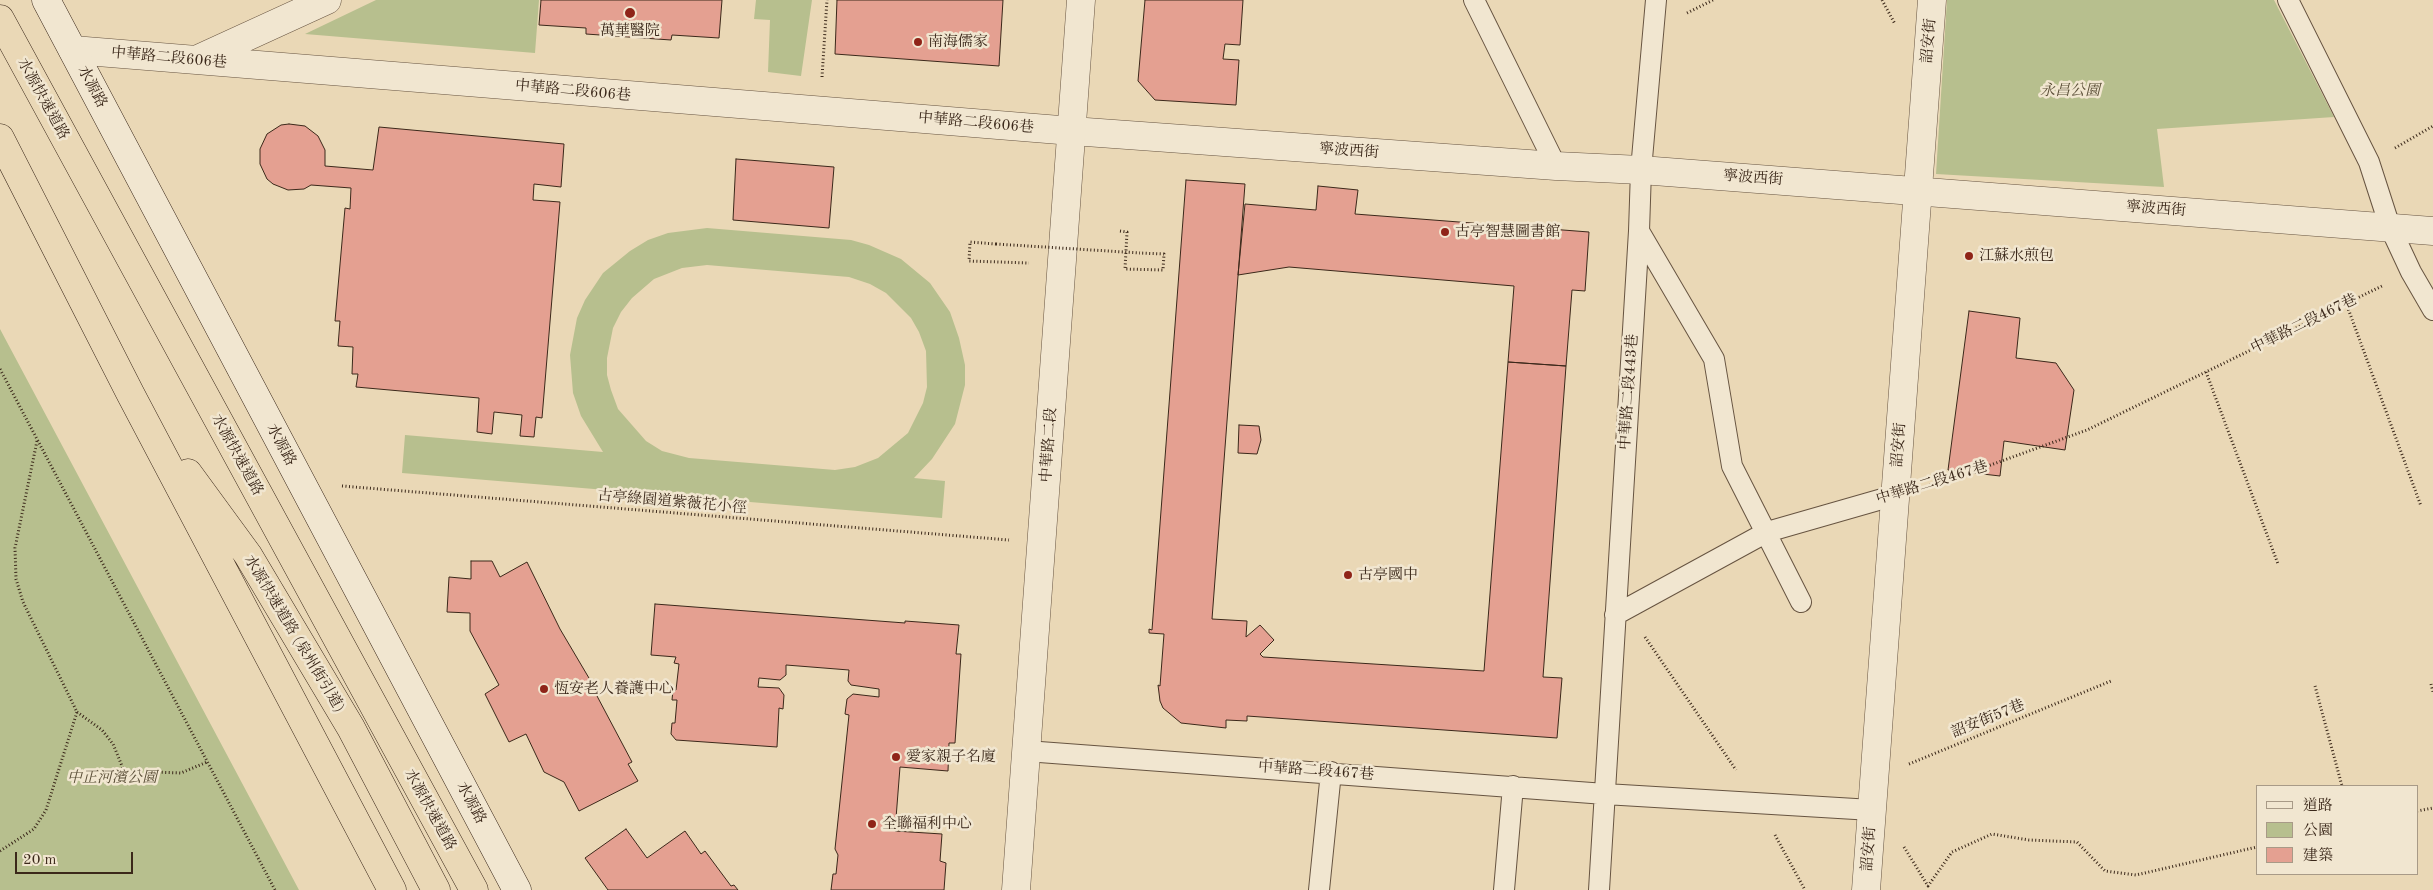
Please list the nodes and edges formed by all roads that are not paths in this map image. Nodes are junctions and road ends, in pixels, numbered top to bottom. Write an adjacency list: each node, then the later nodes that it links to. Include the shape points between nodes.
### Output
1 (46, 0): 9 (street, 水源路)
2 (327, 0): 10 (street)
3 (1081, 0): 11 (street, 中華路二段)
4 (1474, 0): 13 (lane)
5 (1656, 0): 14 (lane, 中華路二段443巷)
6 (1932, 0): 15 (street, 詔安街)
7 (2288, 0): 16 (lane, via 2369,162)
8 (0, 19): 32 (highway, 水源快速道路)
9 (73, 50): 10 (street, 中華路二段606巷); 33 (street, 水源路)
10 (195, 60): 11 (street, 中華路二段606巷)
11 (1072, 131): 13 (street, 寧波西街); 25 (street, 中華路二段)
12 (0, 138): 20 (highway)
13 (1556, 166): 14 (street, 寧波西街)
14 (1641, 170): 15 (street, 寧波西街); 17 (lane, 中華路二段443巷)
15 (1916, 191): 16 (street, 寧波西街); 21 (street, 詔安街)
16 (2390, 228): 18 (street, 寧波西街); 19 (lane)
17 (1639, 231): 22 (lane, via 1714,358 1732,466); 24 (lane, 中華路二段443巷)
18 (2433, 231)
19 (2433, 310)
20 (130, 393): 30 (highway); 31 (highway, 水源快速道路 (泉州街引道), via 248,555 351,728)
21 (1896, 495): 22 (lane, 中華路二段467巷); 29 (street, 詔安街)
22 (1767, 532): 23 (lane); 24 (lane, 中華路二段467巷)
23 (1801, 602)
24 (1615, 615): 28 (lane)
25 (1026, 751): 26 (lane, 中華路二段467巷); 34 (street, 中華路二段)
26 (1331, 772): 27 (lane, 中華路二段467巷); 35 (lane)
27 (1513, 786): 28 (lane, 中華路二段467巷); 36 (lane)
28 (1606, 794): 29 (lane, 中華路二段467巷); 37 (lane)
29 (1872, 810): 38 (street, 詔安街)
30 (392, 890)
31 (436, 890)
32 (474, 890)
33 (517, 890)
34 (1016, 890)
35 (1319, 890)
36 (1504, 890)
37 (1599, 890)
38 (1866, 890)

